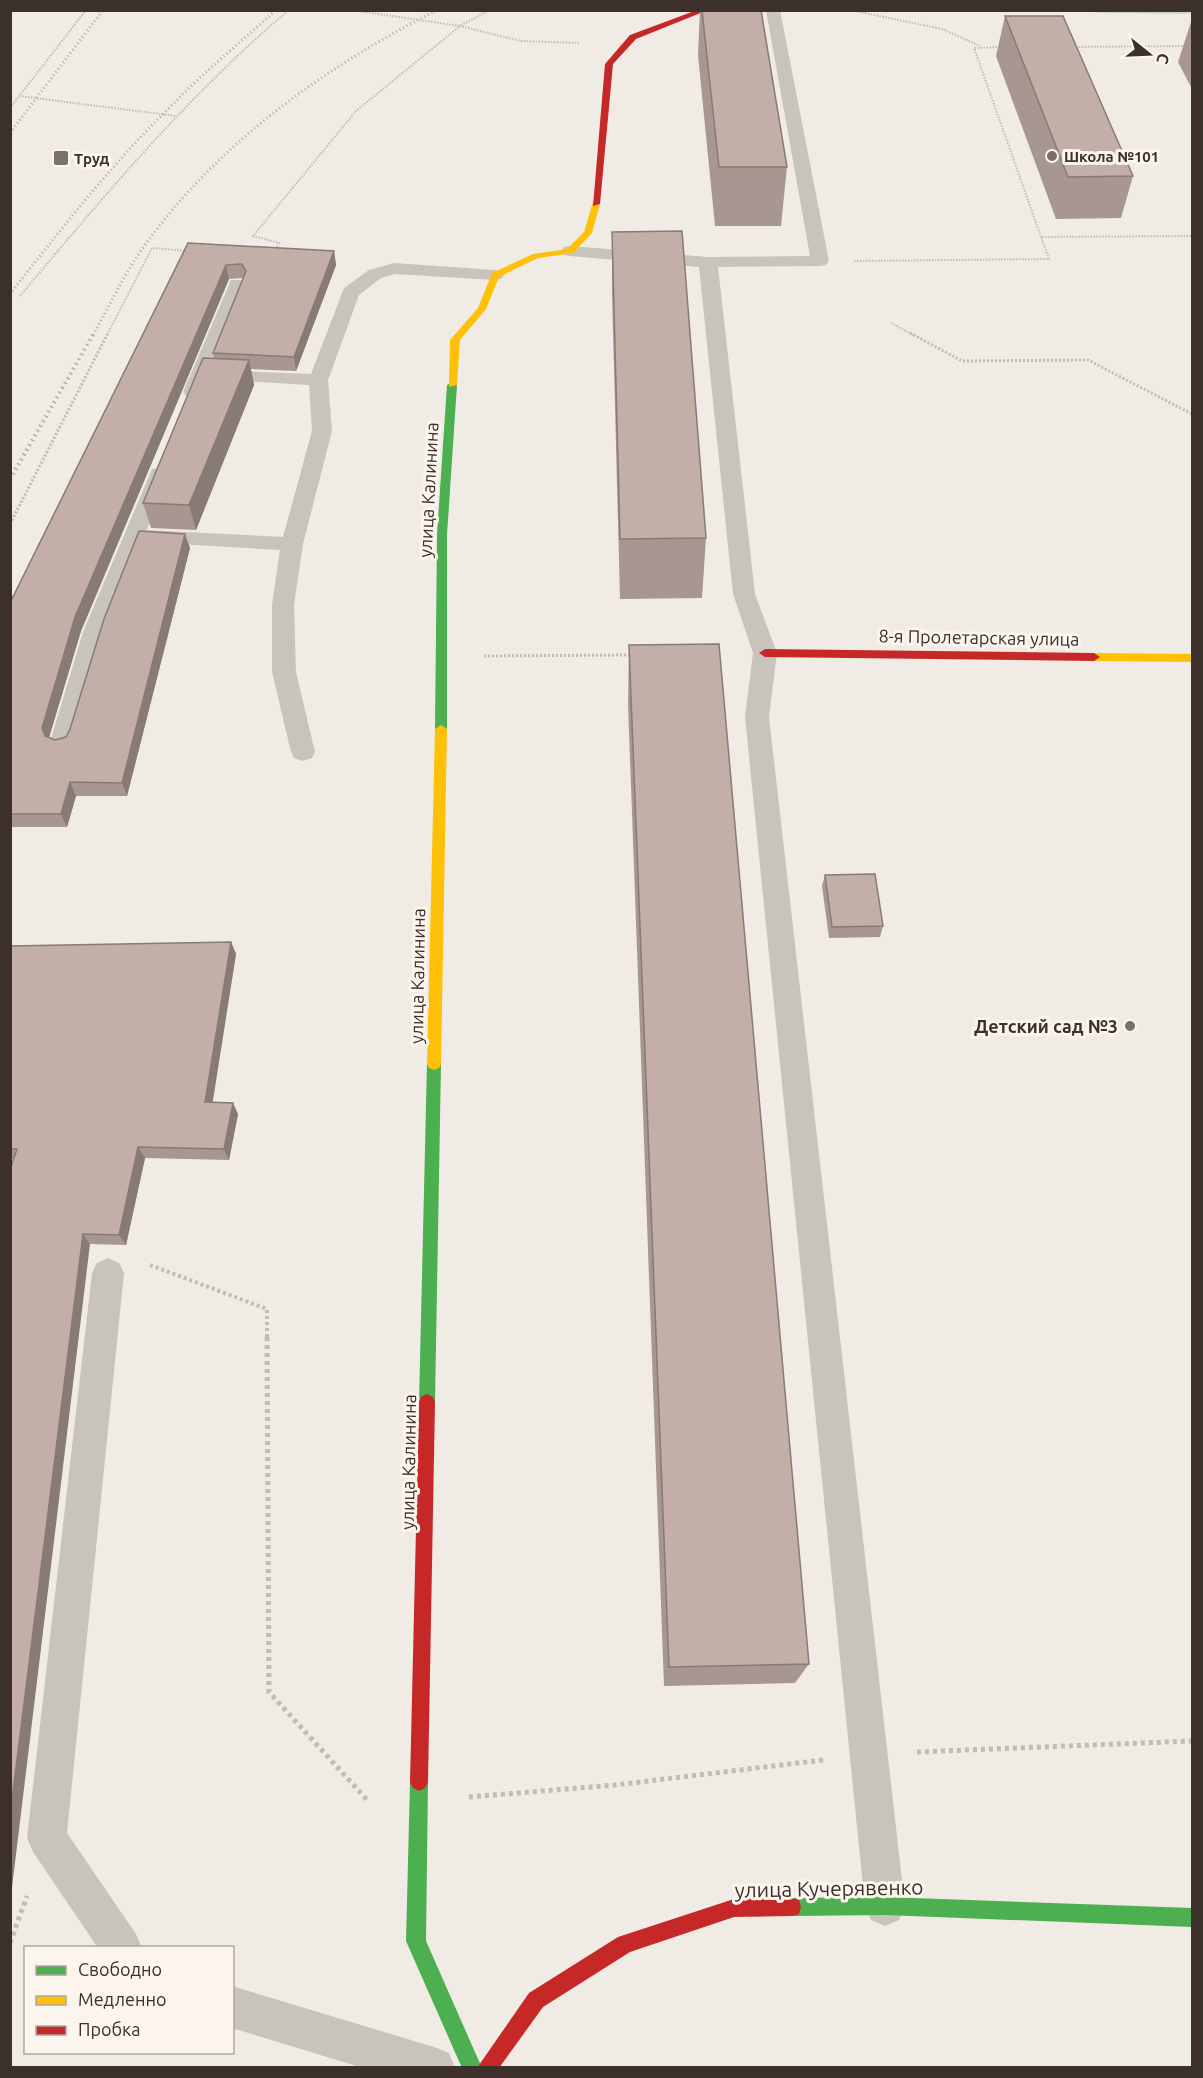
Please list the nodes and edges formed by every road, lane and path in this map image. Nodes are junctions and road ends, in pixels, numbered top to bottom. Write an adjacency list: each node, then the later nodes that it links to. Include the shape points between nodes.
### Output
1 (86, 10): 16 (path)
2 (289, 10): 18 (path)
3 (351, 10): 10 (path)
4 (490, 10): 10 (path)
5 (705, 10): 8 (street)
6 (850, 10): 15 (path, via 942,29)
7 (769, 11): 24 (lane)
8 (683, 20): 9 (lane); 11 (street)
9 (721, 20)
10 (460, 26): 11 (path, via 520,41 573,44); 23 (path, via 356,111 253,236 279,243)
11 (633, 37): 21 (street, via 609,64 596,208 588,233)
12 (1192, 46): 14 (path)
13 (1006, 47): 15 (path)
14 (1064, 47)
15 (983, 48): 20 (path, via 974,48)
16 (19, 96): 17 (path); 18 (path)
17 (10, 108)
18 (176, 116): 28 (path)
19 (1192, 236): 20 (path)
20 (1041, 237): 24 (path, via 1048,259)
21 (570, 251): 25 (lane); 26 (street, via 536,256)
22 (199, 252): 35 (path, via 152,248)
23 (271, 258)
24 (820, 261): 25 (lane)
25 (708, 262): 38 (lane, via 744,594)
26 (495, 275): 31 (lane, via 394,268 375,274 351,292); 40 (street, улица Калинина, via 482,309 455,340 442,535)
27 (238, 284): 30 (lane)
28 (20, 296)
29 (891, 323): 33 (path, via 962,362 1088,360)
30 (200, 374): 31 (lane); 32 (lane)
31 (318, 380): 37 (lane, via 322,431)
32 (187, 406)
33 (1192, 414)
34 (165, 460): 36 (lane)
35 (10, 524)
36 (134, 536): 37 (lane); 42 (lane, via 94,632)
37 (292, 544): 43 (lane, via 283,605 284,672)
38 (765, 653): 41 (street, 8-я Пролетарская улица); 47 (lane, via 757,717)
39 (634, 655): 40 (path)
40 (442, 657): 48 (street, улица Калинина)
41 (1192, 657)
42 (62, 742)
43 (303, 752)
44 (146, 1263): 48 (path, via 267,1309 269,1692 373,1806)
45 (108, 1273): 51 (lane, via 47,1838)
46 (1192, 1741): 47 (path)
47 (869, 1754): 48 (path, via 615,1785); 49 (lane)
48 (419, 1802): 54 (street, улица Калинина, via 416,1941)
49 (885, 1906): 50 (street, улица Кучерявенко); 55 (street, улица Кучерявенко, via 734,1908 625,1944 536,2000)
50 (1192, 1918)
51 (121, 1946)
52 (234, 2008): 53 (lane)
53 (434, 2067)
54 (472, 2067)
55 (487, 2067)

